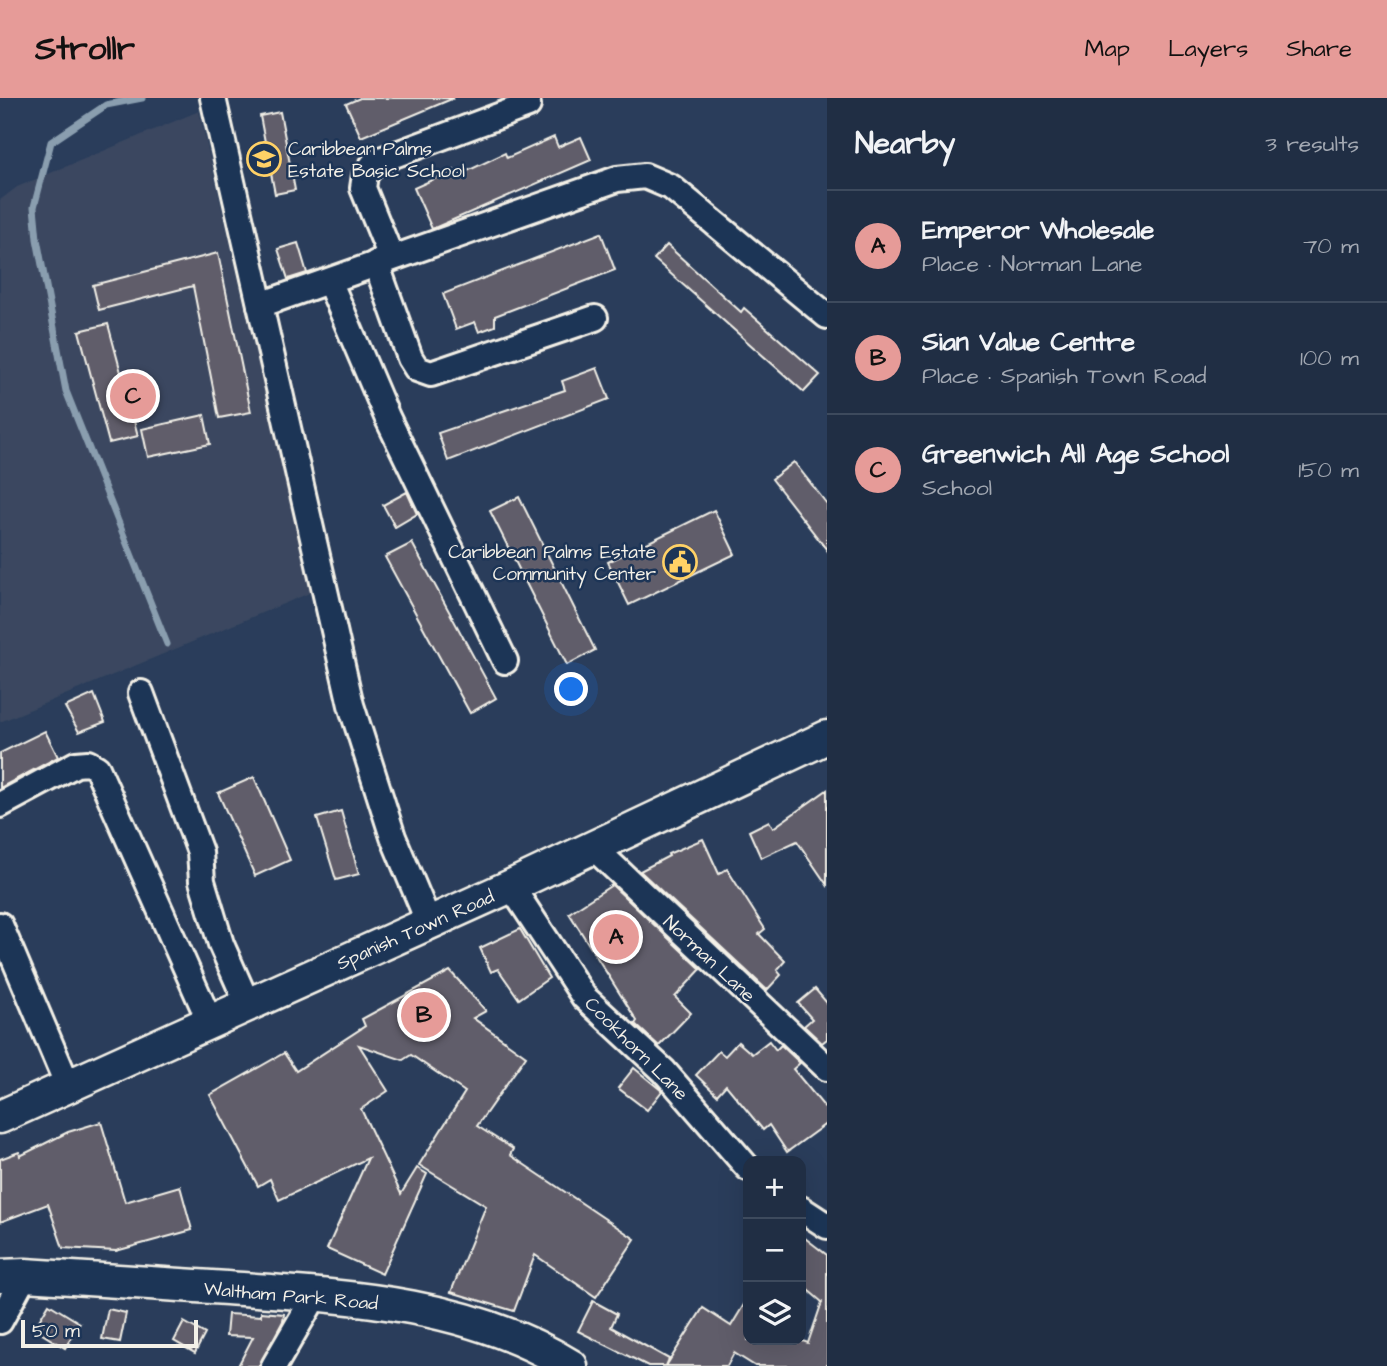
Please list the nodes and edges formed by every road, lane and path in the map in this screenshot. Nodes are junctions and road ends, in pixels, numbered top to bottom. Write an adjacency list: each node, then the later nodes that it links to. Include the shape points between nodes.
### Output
1 (213, 98): 5 (street)
2 (528, 105): 3 (street, via 375,162 365,175 363,188)
3 (383, 260): 4 (street); 6 (street, via 617,179 645,176 671,187); 7 (street, via 410,358 417,369 431,374)
4 (330, 283): 5 (street); 8 (street, via 387,417)
5 (260, 305): 14 (street, via 351,705 393,837)
6 (827, 316)
7 (595, 318)
8 (505, 661)
9 (141, 693): 16 (street, via 200,852 202,881 221,944)
10 (827, 737): 12 (main road, Spanish Town Road)
11 (0, 805): 17 (street, via 76,764 97,768)
12 (594, 848): 13 (main road, Spanish Town Road); 18 (street, Norman Lane)
13 (511, 886): 14 (main road, Spanish Town Road); 21 (street, Cookhorn Lane, via 584,997 664,1071)
14 (429, 923): 16 (main road, Spanish Town Road)
15 (0, 925): 19 (street)
16 (248, 1005): 17 (main road, Spanish Town Road)
17 (210, 1022): 19 (main road, Spanish Town Road)
18 (827, 1068)
19 (68, 1086): 20 (main road, Spanish Town Road)
20 (0, 1117)
21 (743, 1162)
22 (806, 1212): 23 (street)
23 (827, 1226)
24 (12, 1276): 25 (main road, Waltham Park Road); 26 (street)
25 (316, 1294): 27 (main road, Waltham Park Road, via 443,1314 494,1331); 28 (street)
26 (0, 1321)
27 (565, 1364)
28 (274, 1366)

